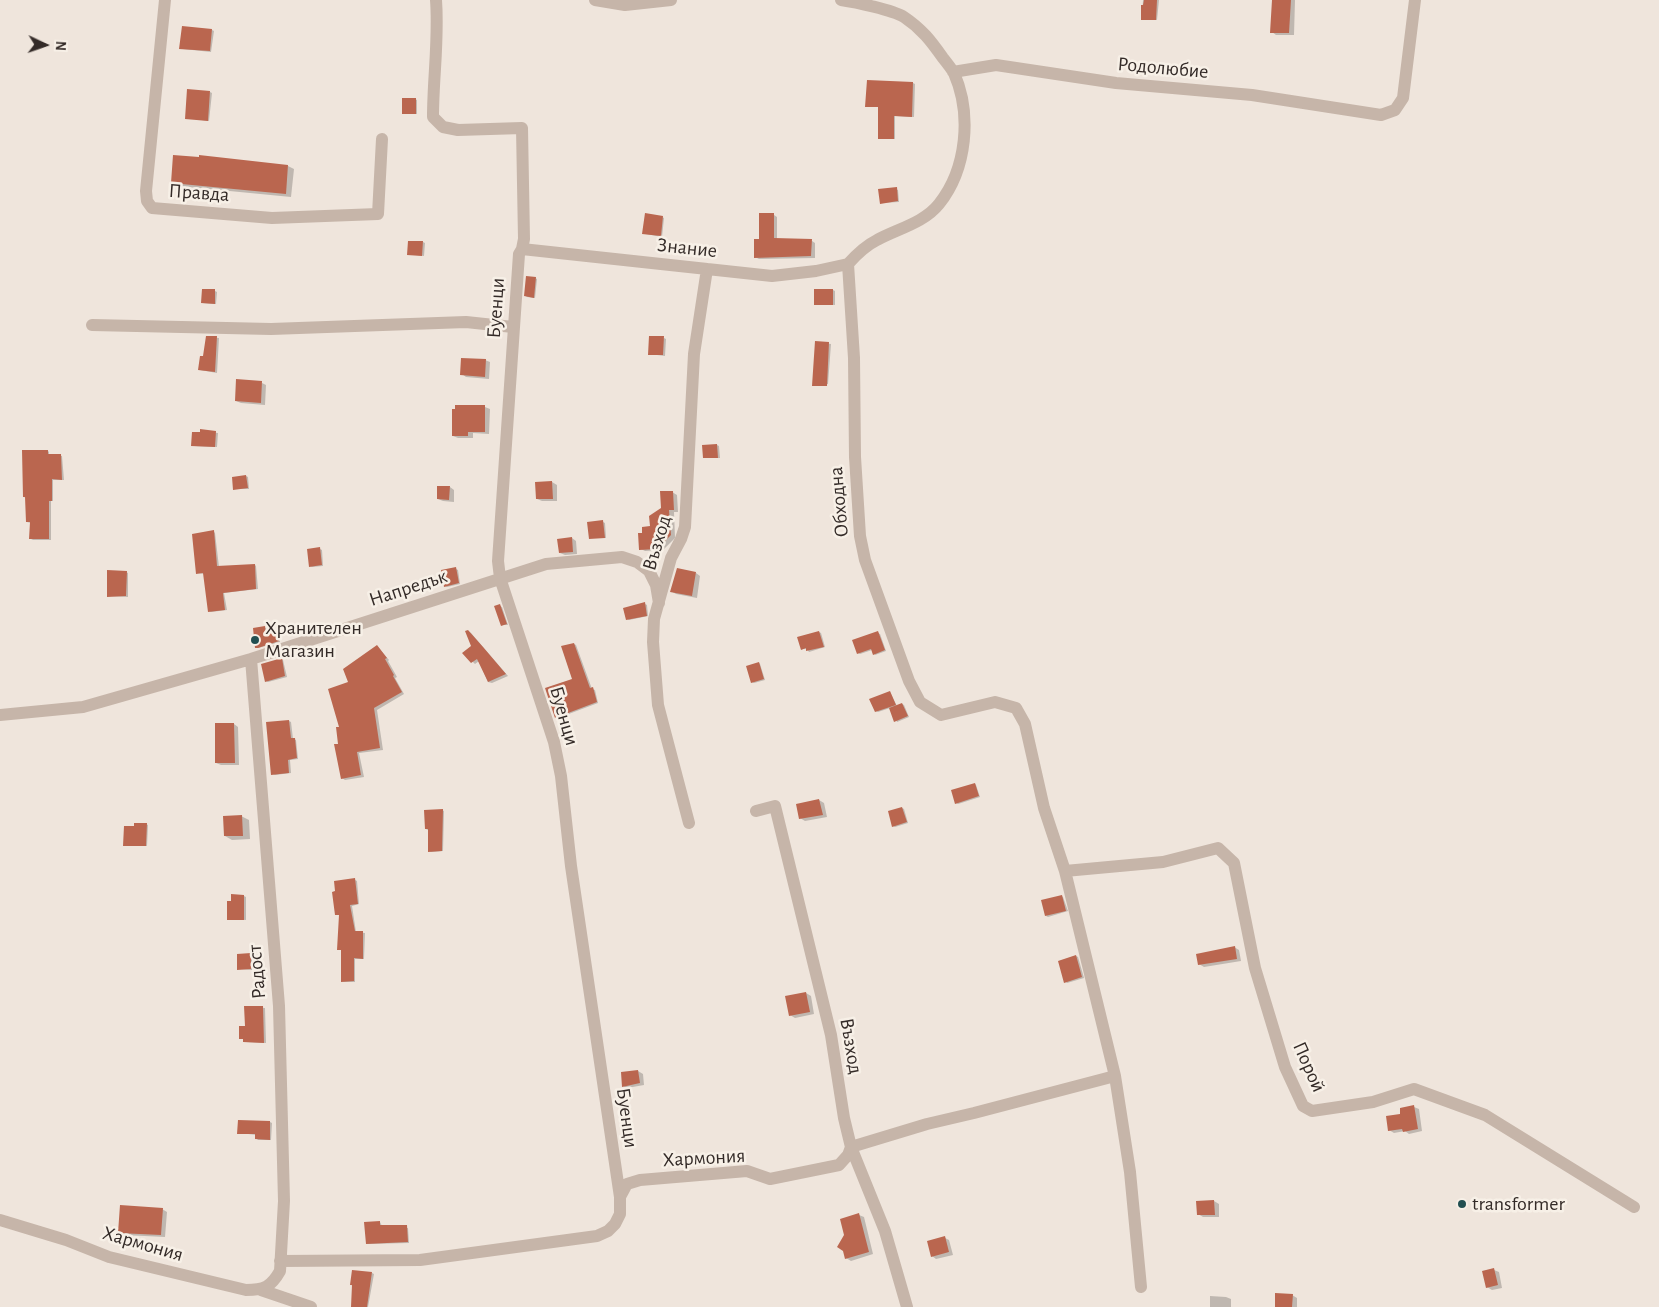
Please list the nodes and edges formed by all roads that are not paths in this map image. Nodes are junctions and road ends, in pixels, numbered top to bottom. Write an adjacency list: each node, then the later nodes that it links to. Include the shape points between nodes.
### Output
1 (165, 0): 8 (street, Правда, via 146,191 152,208 272,218 378,214)
2 (436, 0): 9 (street, Буенци, via 433,117 443,127 458,130 522,128)
3 (595, 0): 4 (street, via 625,5)
4 (671, 0)
5 (841, 0): 7 (street, via 902,16 927,34)
6 (1415, 0): 7 (street, Родолюбие, via 1404,98 1395,110 1381,115 1252,95 1116,83 996,65)
7 (954, 72): 10 (street, via 963,109 964,136 962,156 950,187 938,205 923,218 868,245)
8 (382, 139)
9 (522, 249): 11 (street, Знание); 13 (street, Буенци)
10 (848, 264): 11 (street, Знание, via 772,276); 20 (street, Обходна, via 860,536 867,567 909,681 920,702 941,715 996,702 1016,708 1025,724 1044,808)
11 (707, 269): 15 (street, Възход, via 694,354 685,527 671,558)
12 (92, 325): 13 (street, via 271,329 466,322)
13 (512, 327): 14 (street, Буенци, via 498,561)
14 (500, 578): 15 (street, Напредък, via 546,564 622,558 637,562 649,571 656,584); 16 (street, Напредък); 23 (street, Буенци, via 554,742 561,776 572,876)
15 (659, 603): 19 (street, Възход, via 654,619 653,642 658,705)
16 (251, 659): 17 (street, Напредък, via 83,707); 26 (street, Радост, via 279,1006 284,1201)
17 (0, 716)
18 (756, 810): 22 (street, Възход, via 774,806 831,1035 844,1118)
19 (689, 824)
20 (1065, 871): 21 (street, Обходна); 24 (street, Порой, via 1163,862 1218,848 1234,862 1255,968 1285,1067 1303,1106 1312,1111 1373,1102 1414,1089 1485,1115)
21 (1115, 1076): 22 (street, via 926,1124); 27 (street, Обходна, via 1130,1172)
22 (852, 1147): 23 (street, Хармония, via 839,1165 830,1167 770,1179 748,1170 640,1180 627,1184); 30 (street, Възход, via 884,1231)
23 (620, 1197): 26 (street, via 620,1214 615,1224 597,1236 420,1260)
24 (1634, 1207)
25 (0, 1220): 28 (street, Хармония, via 110,1257 246,1290)
26 (280, 1261): 28 (street, Радост, via 280,1271 275,1280)
27 (1141, 1287)
28 (262, 1290): 29 (street, Хармония)
29 (311, 1307)
30 (907, 1307)

